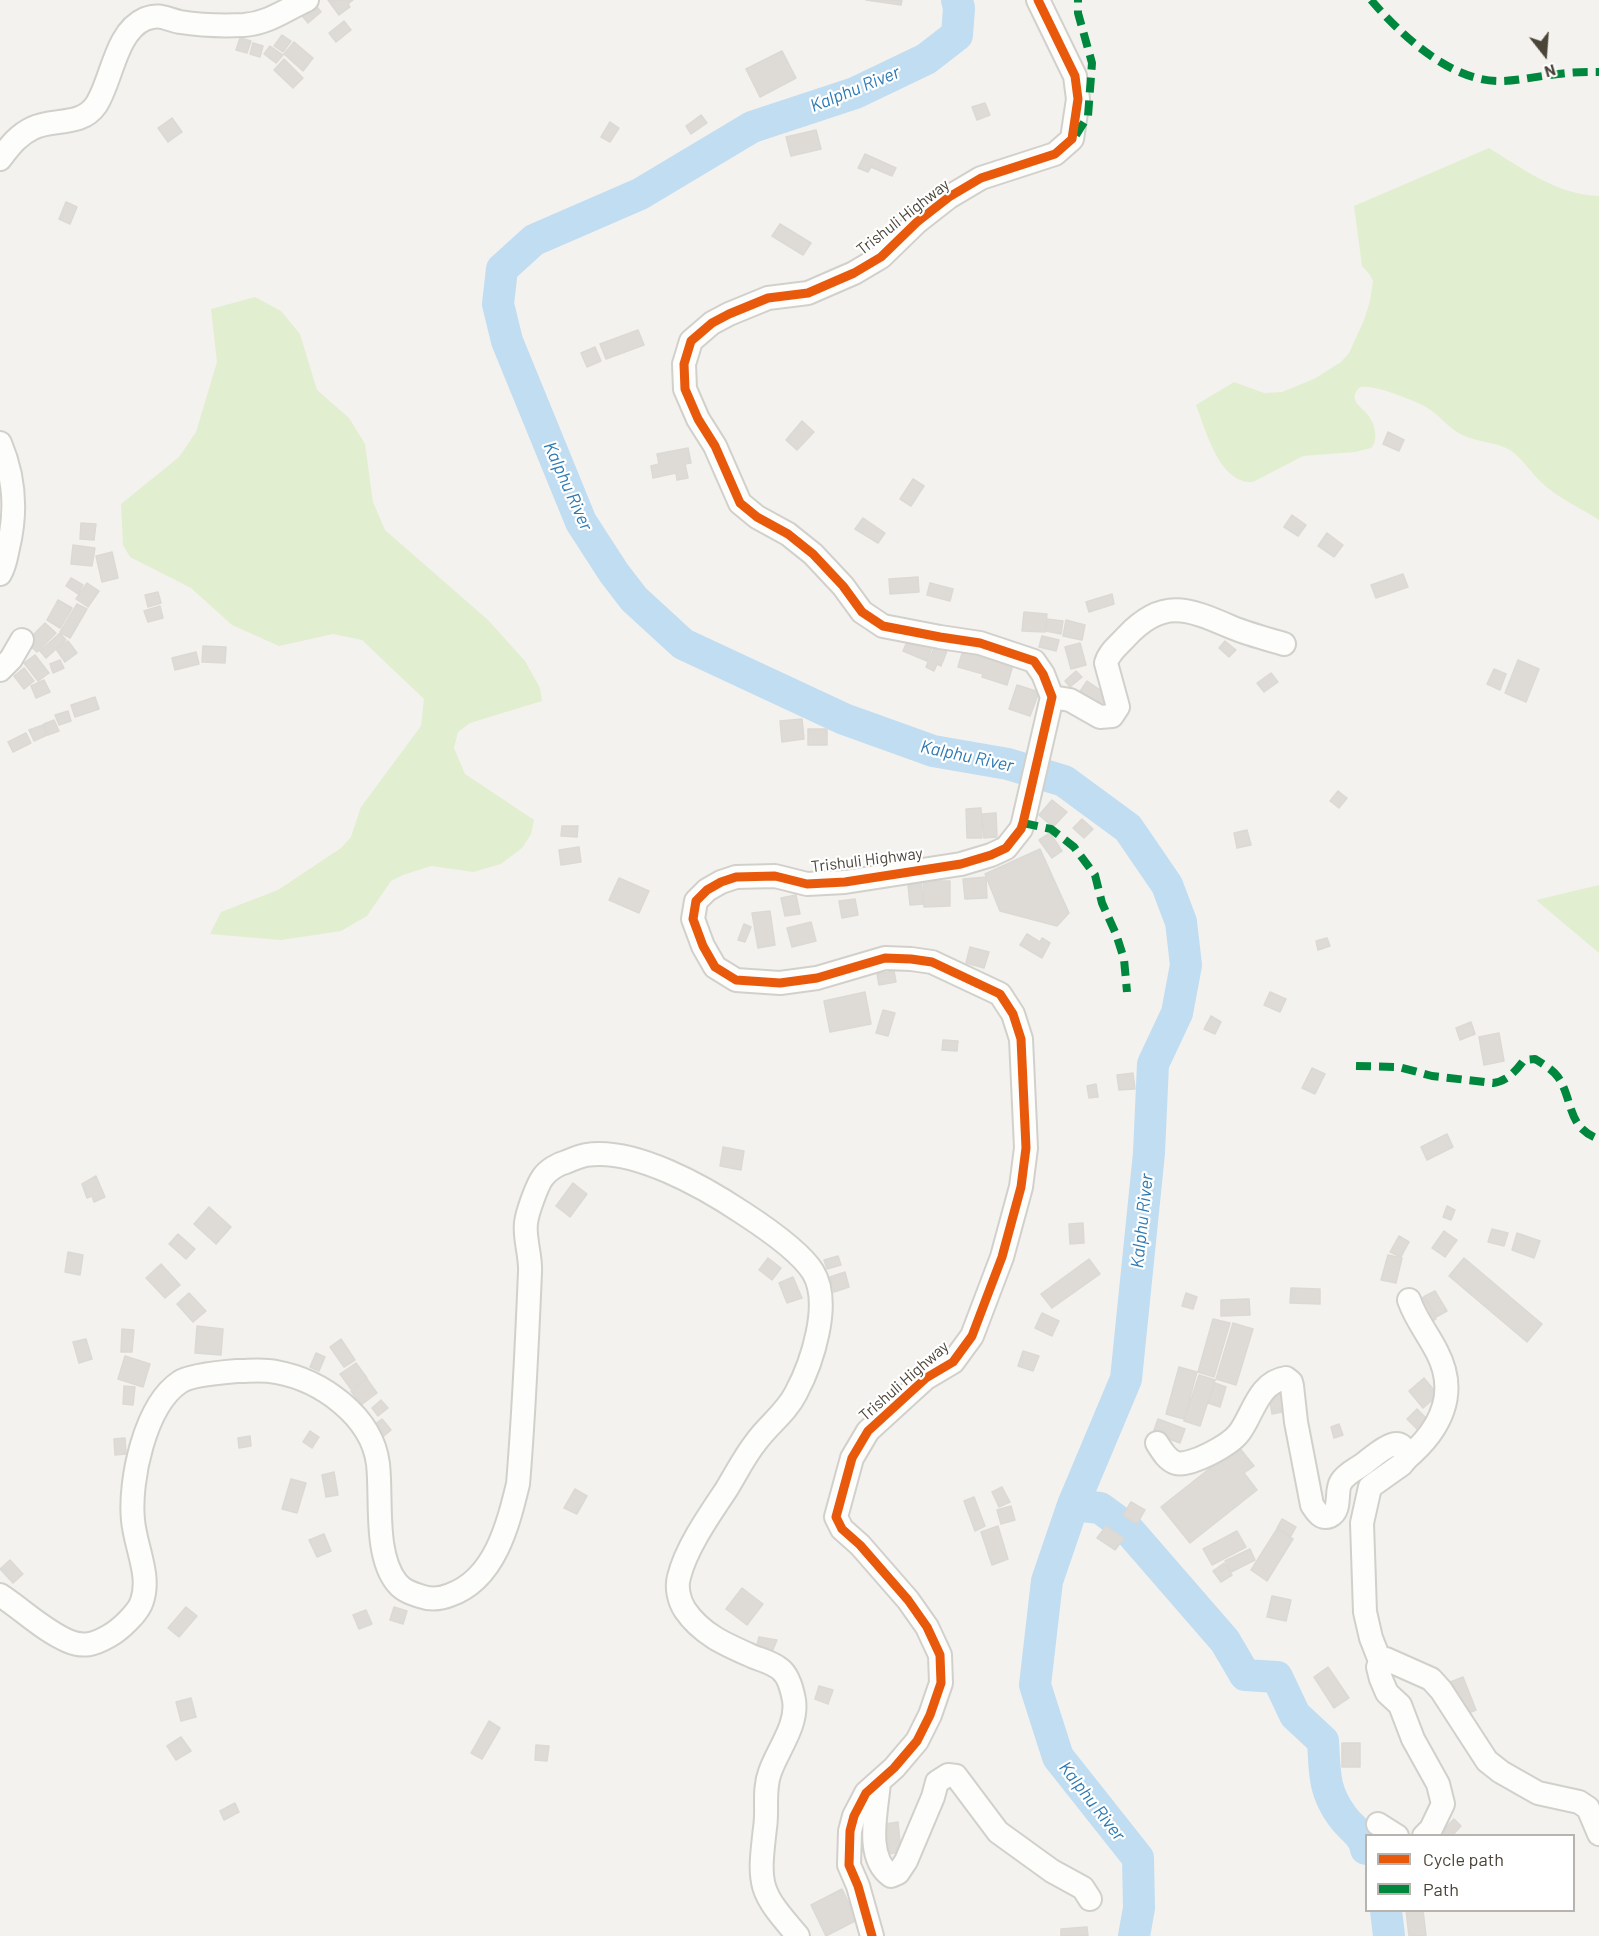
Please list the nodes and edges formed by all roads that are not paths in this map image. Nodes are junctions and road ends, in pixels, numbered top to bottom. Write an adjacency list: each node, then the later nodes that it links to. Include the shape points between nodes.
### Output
1 (307, 0): 3 (street, via 269,21 244,25 179,22 160,15 143,20 127,34 95,106 69,122 35,127 16,139)
2 (1038, 0): 9 (street, Trishuli Highway, via 1075,76 1078,99 1072,139 1055,154 981,178 949,197 881,257 854,273 808,293 768,298 712,323 691,341 684,364 685,388 741,503 813,554 862,612 883,626 980,643 1034,661)
3 (0, 159)
4 (0, 443): 5 (street, via 15,496 10,539)
5 (0, 574)
6 (22, 640): 8 (street)
7 (1284, 644): 9 (street, via 1206,615 1166,610 1137,625 1108,656 1106,663 1118,707 1112,716 1100,717 1070,700)
8 (0, 670)
9 (1052, 697): 15 (street, Trishuli Highway, via 1021,828 1006,848 961,864 845,882 807,884 775,876 736,877 721,882 696,901 693,919 716,967 736,980 780,983 817,978 885,958 932,962 1000,994 1013,1014 1021,1039 1026,1148 1021,1187 1002,1257 972,1336 953,1362 926,1377 868,1431 852,1458 836,1517 842,1529 908,1600 940,1655 941,1683 917,1742)
10 (1409, 1300): 12 (street, via 1416,1320 1439,1355 1446,1395 1443,1414)
11 (1157, 1443): 12 (street, via 1165,1456 1176,1463 1188,1463 1203,1456 1239,1434 1267,1387 1286,1378 1292,1386 1312,1505 1323,1516 1334,1512 1339,1485 1346,1476 1389,1445 1401,1445)
12 (1407, 1458): 14 (street, via 1370,1487 1362,1523 1365,1612)
13 (0, 1595): 19 (street, via 69,1642 83,1646 116,1633 142,1603 145,1583 132,1496 142,1440 153,1415 164,1396 181,1380 254,1371 275,1371 319,1386 348,1410 371,1440 378,1463 384,1552 397,1584 412,1594 432,1599 462,1591 475,1581 497,1549 518,1484 531,1267 526,1224 544,1175 558,1164 586,1155 611,1155 636,1159 686,1180 773,1234 813,1273 820,1293 820,1320 796,1395 745,1458 696,1538 678,1578 682,1605 695,1625 722,1643 781,1669 789,1680 795,1710 768,1775 761,1869 762,1886 771,1904)
14 (1380, 1661): 16 (street, via 1378,1667 1387,1693 1400,1705 1413,1739 1438,1784 1443,1804); 17 (street, via 1391,1660 1431,1679 1487,1761 1538,1793 1579,1802 1588,1808)
15 (879, 1782): 18 (street, via 875,1850 884,1871 891,1876 906,1861 937,1782 948,1775 956,1776 998,1832 1083,1888); 20 (street, Trishuli Highway, via 866,1793 850,1831 849,1865)
16 (1426, 1834)
17 (1599, 1834)
18 (1090, 1899)
19 (798, 1936)
20 (872, 1936)

